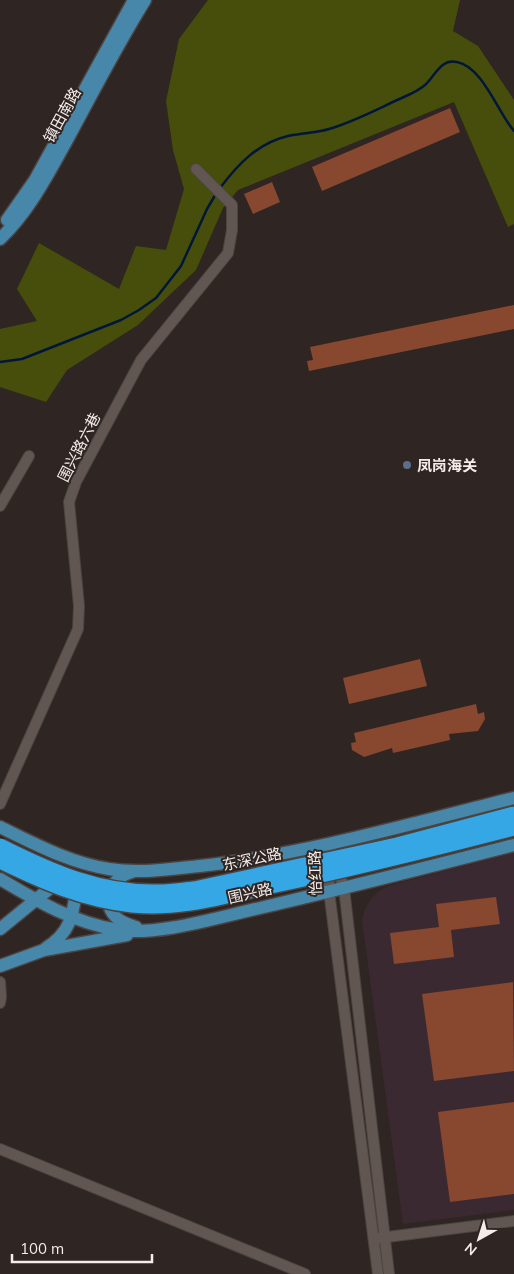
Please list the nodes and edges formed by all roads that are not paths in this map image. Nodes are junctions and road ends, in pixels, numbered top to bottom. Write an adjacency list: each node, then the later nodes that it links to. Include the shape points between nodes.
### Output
1 (134, 0): 4 (main road, 镇田南路, via 35,180)
2 (145, 0): 5 (main road, 镇田南路, via 43,185)
3 (200, 173): 9 (street, 围兴路六巷, via 232,205 228,253 141,360 74,489 69,502 78,629)
4 (0, 228)
5 (0, 239)
6 (28, 456): 7 (street)
7 (0, 506)
8 (514, 798): 13 (main road)
9 (0, 804)
10 (514, 814): 15 (highway, 东深公路, bridge, via 368,852 194,889 160,892 134,892 83,882 53,872)
11 (0, 827): 17 (main road)
12 (514, 828): 16 (highway, 东深公路, bridge, via 400,858 196,903 161,906 133,905 79,895)
13 (328, 843): 18 (main road, via 240,862); 20 (street, 怡红路); 21 (street, 怡红路)
14 (514, 845): 20 (main road, 围兴路)
15 (0, 846)
16 (0, 861)
17 (81, 863): 18 (main road); 22 (main road); 23 (main road)
18 (137, 871): 24 (main road, via 120,877 113,884 108,903 112,912 117,919 135,927)
19 (0, 879): 22 (main road, 围兴路)
20 (344, 888): 21 (main road, 围兴路); 32 (street, 怡红路)
21 (329, 891): 24 (main road, 围兴路); 33 (street, 怡红路)
22 (36, 900): 23 (main road, 围兴路); 25 (main road)
23 (72, 917): 24 (main road, 围兴路, via 119,930); 26 (main road, via 61,936)
24 (166, 928): 26 (main road)
25 (0, 929)
26 (44, 950): 27 (main road)
27 (0, 966)
28 (0, 982): 29 (street)
29 (0, 1003)
30 (0, 1149): 34 (street)
31 (514, 1221): 32 (street)
32 (384, 1238): 33 (street); 36 (street, 怡红路)
33 (373, 1239): 35 (street, 怡红路)
34 (305, 1274)
35 (378, 1274)
36 (389, 1274)

